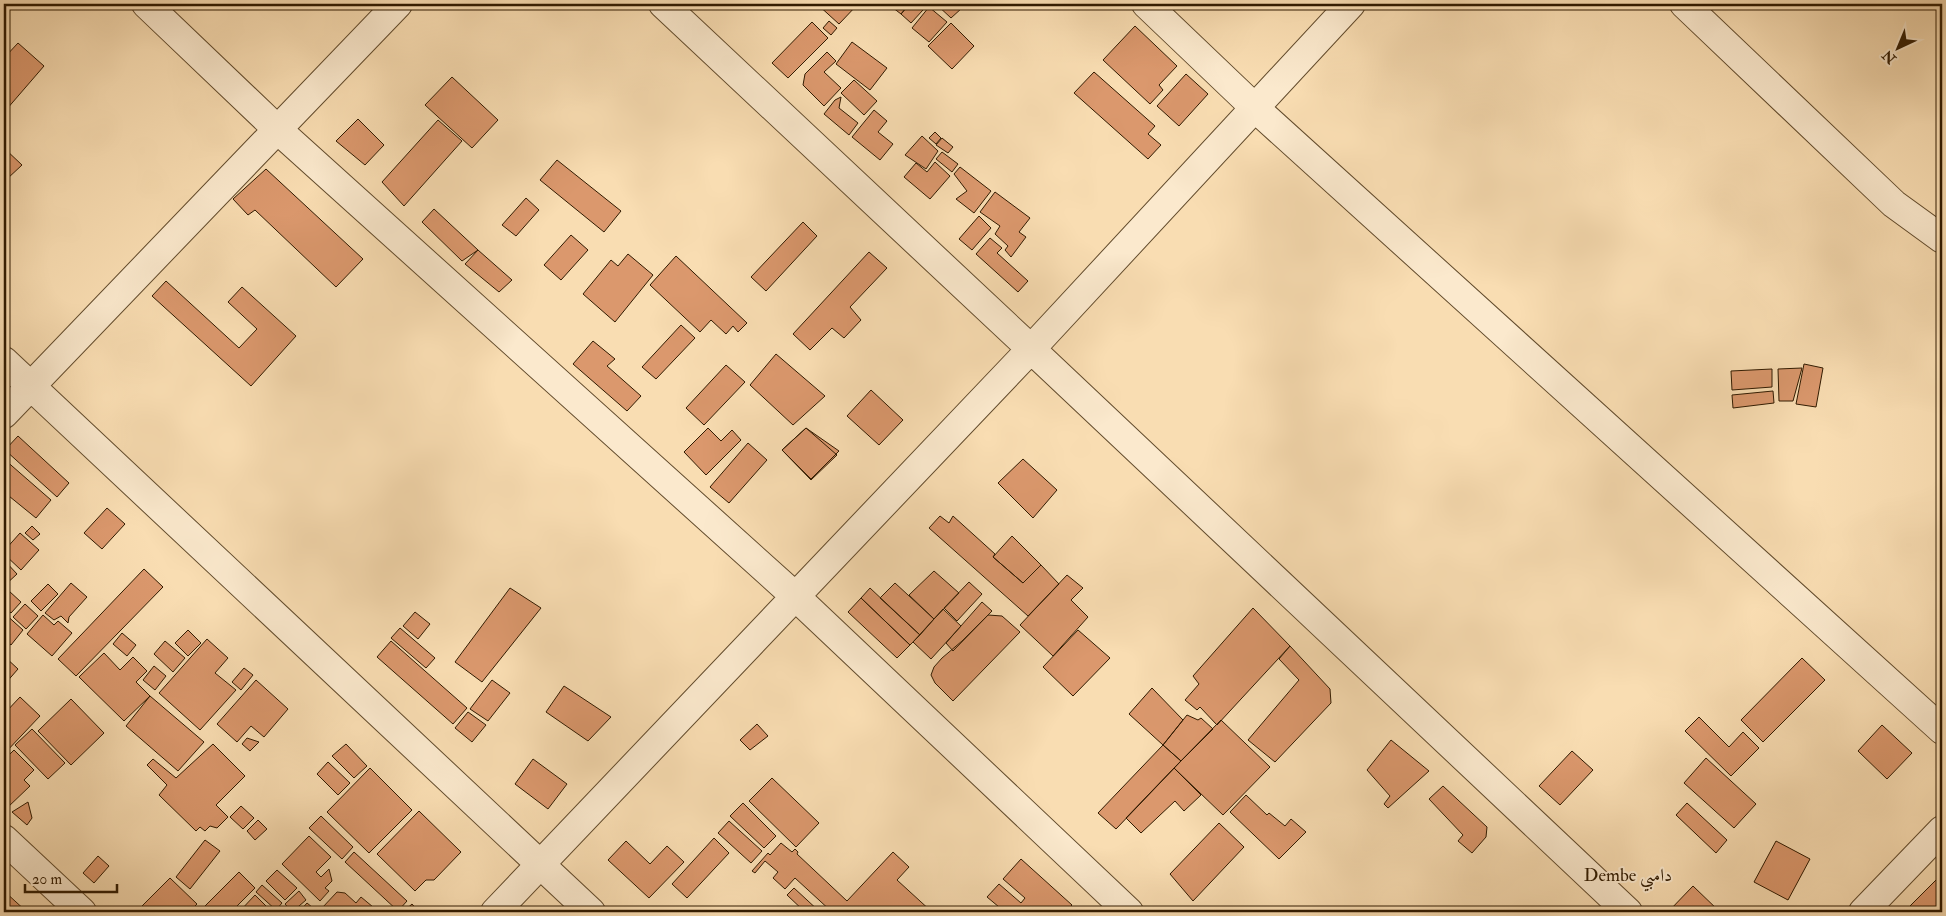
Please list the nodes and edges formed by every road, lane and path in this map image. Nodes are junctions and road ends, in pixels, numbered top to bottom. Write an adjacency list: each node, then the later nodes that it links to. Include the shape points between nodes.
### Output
1 (146, 4): 8 (street)
2 (398, 4): 8 (street)
3 (663, 4): 10 (street)
4 (1146, 4): 7 (street)
5 (1351, 4): 7 (street)
6 (1684, 4): 9 (street, via 1894,204)
7 (1255, 108): 10 (street); 15 (street)
8 (278, 130): 12 (street); 14 (street)
9 (1942, 239)
10 (1031, 348): 14 (street); 23 (street)
11 (4, 361): 12 (street)
12 (32, 386): 13 (street); 18 (street)
13 (4, 414)
14 (796, 597): 18 (street); 22 (street)
15 (1942, 730)
16 (1942, 830): 24 (street)
17 (4, 839): 19 (street)
18 (540, 865): 20 (street); 21 (street)
19 (82, 912)
20 (495, 912)
21 (591, 912)
22 (1129, 912)
23 (1628, 912)
24 (1863, 912)

